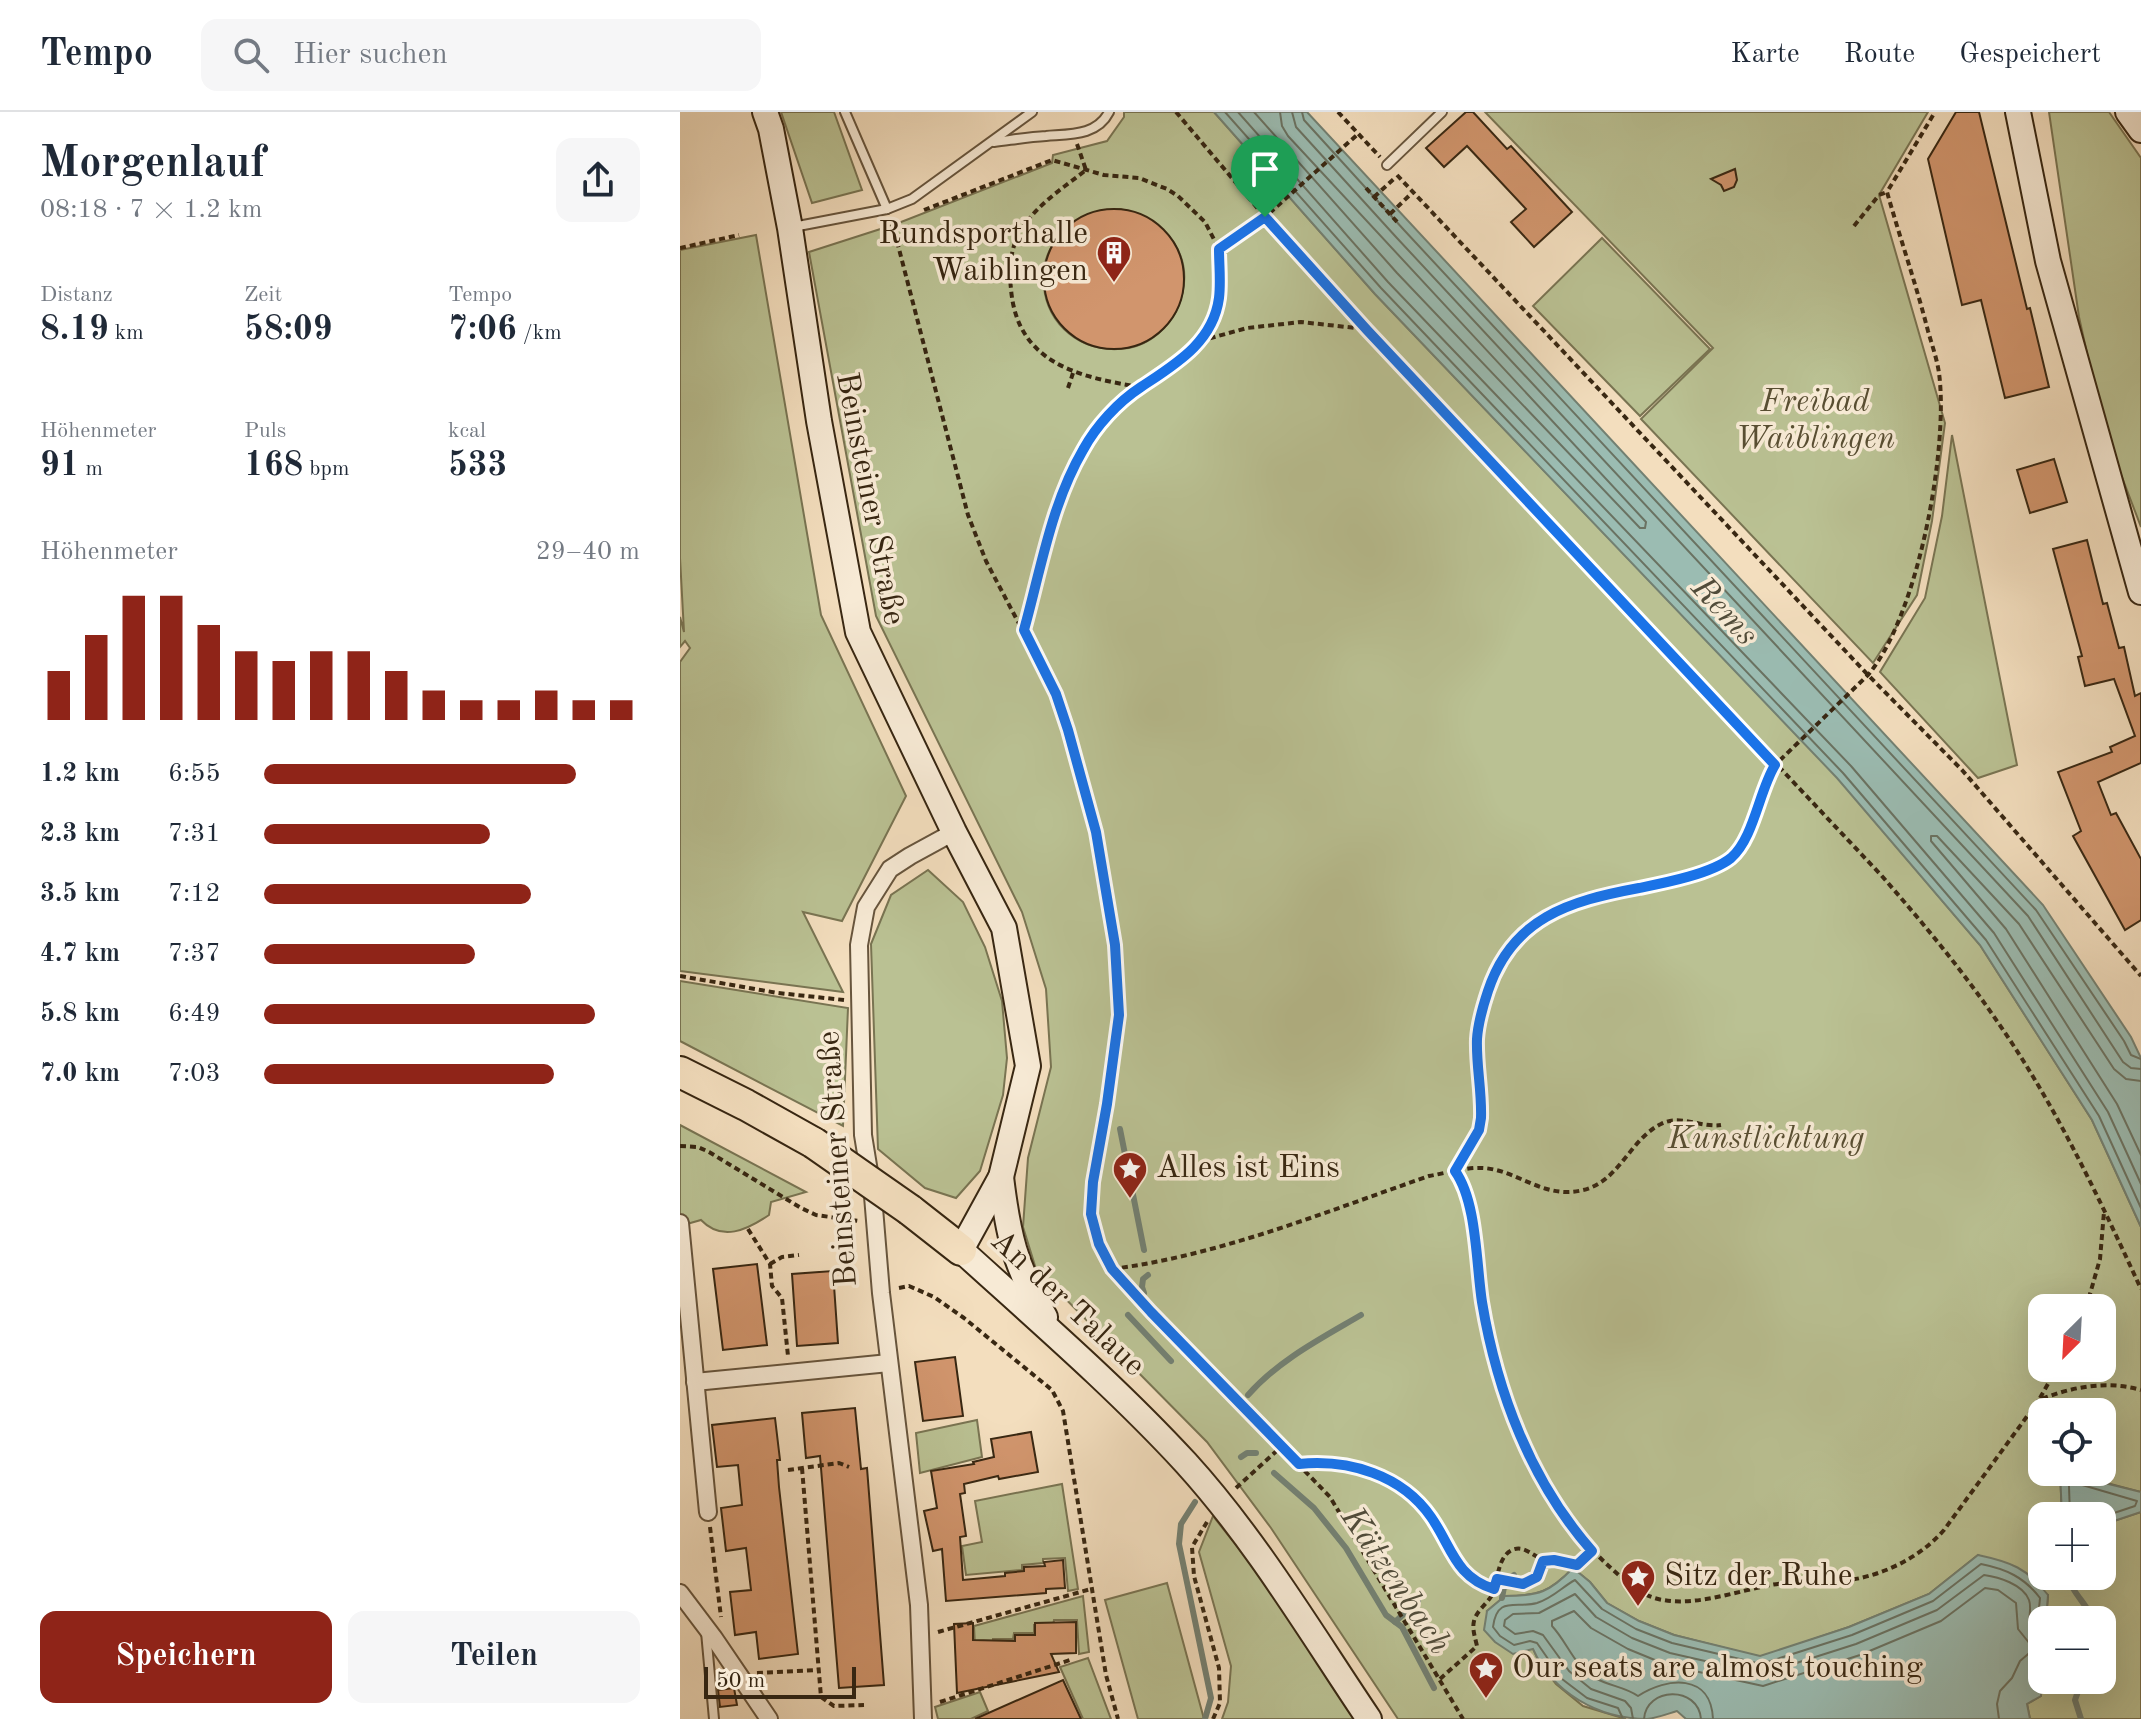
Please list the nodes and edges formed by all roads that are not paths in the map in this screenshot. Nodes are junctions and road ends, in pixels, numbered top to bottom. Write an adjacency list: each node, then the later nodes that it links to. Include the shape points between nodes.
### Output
1 (765, 112): 12 (street, Beinsteiner Straße)
2 (845, 112): 11 (lane)
3 (1032, 112): 9 (lane)
4 (1109, 112): 9 (lane, via 1092,129 1073,135)
5 (1442, 112): 10 (lane)
6 (2018, 112): 13 (street, via 2048,261)
7 (2128, 112): 8 (street)
8 (2141, 130)
9 (993, 142): 11 (lane, via 912,199)
10 (1387, 165)
11 (887, 209): 12 (lane)
12 (790, 228): 14 (street, Beinsteiner Straße, via 858,632)
13 (2141, 592)
14 (954, 832): 16 (street, An der Talaue, via 1004,928 1028,1066); 20 (street, Beinsteiner Straße, via 890,869 866,907 859,945 863,1135)
15 (680, 1072): 18 (highway, bridge, via 814,1143)
16 (1001, 1177): 18 (street, An der Talaue); 19 (street, via 1008,1234 1025,1283)
17 (680, 1232): 21 (street)
18 (961, 1250): 19 (street, An der Talaue)
19 (1058, 1338): 28 (street, An der Talaue, via 1187,1464 1254,1549)
20 (889, 1363): 21 (street); 25 (street, Beinsteiner Straße, via 919,1605)
21 (695, 1382): 22 (street)
22 (708, 1512)
23 (680, 1593): 24 (street)
24 (710, 1632): 26 (lane); 27 (street)
25 (923, 1713)
26 (714, 1719)
27 (769, 1719)
28 (1369, 1719)

